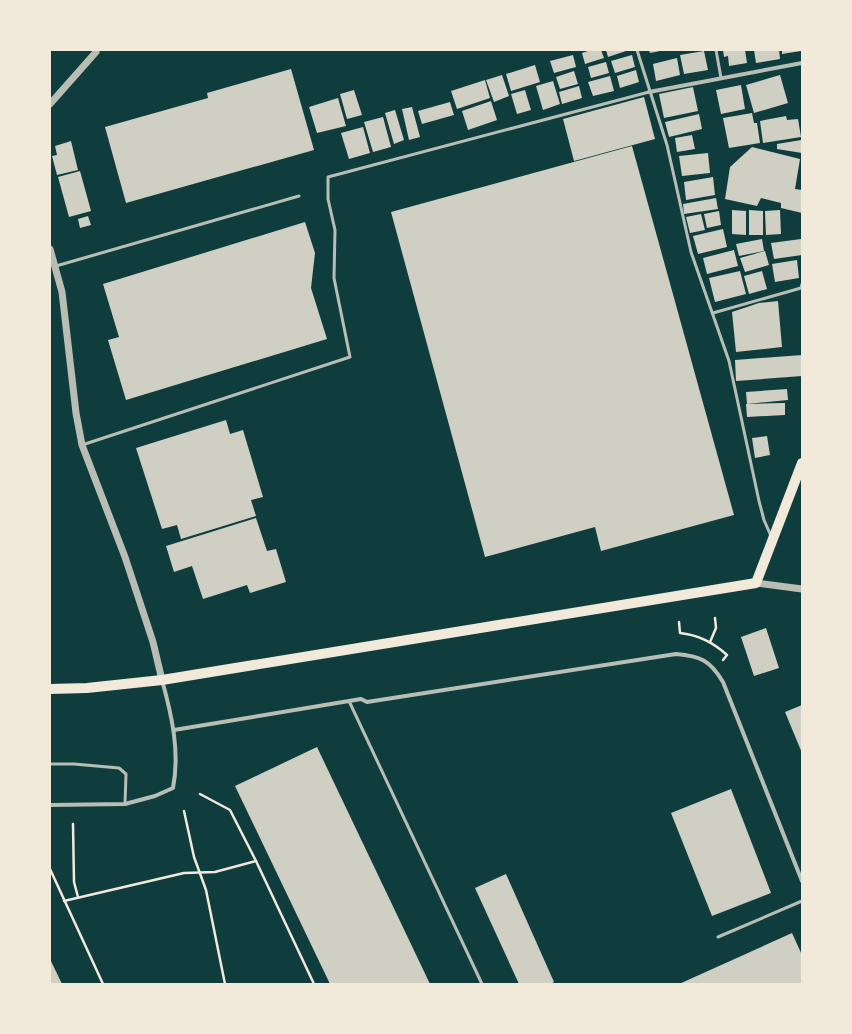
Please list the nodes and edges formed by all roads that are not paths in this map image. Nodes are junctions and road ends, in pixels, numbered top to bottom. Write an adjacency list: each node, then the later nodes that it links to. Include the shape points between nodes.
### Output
1 (636, 50): 6 (lane)
2 (716, 50): 5 (lane)
3 (97, 51): 7 (street)
4 (802, 64): 5 (street)
5 (721, 78): 6 (street)
6 (650, 92): 12 (lane, via 667,144 691,252); 13 (lane, via 328,177 328,199 335,230 334,278 350,357)
7 (50, 104)
8 (299, 196): 10 (lane)
9 (50, 249): 10 (street)
10 (56, 266): 13 (street, via 62,292)
11 (802, 284): 12 (lane, via 801,288)
12 (713, 313): 15 (lane, via 729,361 762,514)
13 (82, 445): 18 (street, via 125,557 153,642)
14 (802, 463): 15 (main road)
15 (773, 539): 16 (main road)
16 (756, 583): 17 (street); 18 (main road)
17 (802, 589)
18 (162, 680): 19 (main road); 21 (street)
19 (50, 689)
20 (348, 701): 21 (street); 25 (street, via 361,699 367,702 676,654 706,661 716,670 723,682); 28 (lane)
21 (174, 730): 24 (street, via 177,768 173,788)
22 (50, 764): 24 (lane, via 119,768 126,774)
23 (50, 804): 24 (street)
24 (125, 804)
25 (802, 881)
26 (802, 901): 27 (lane)
27 (718, 937)
28 (482, 984)

